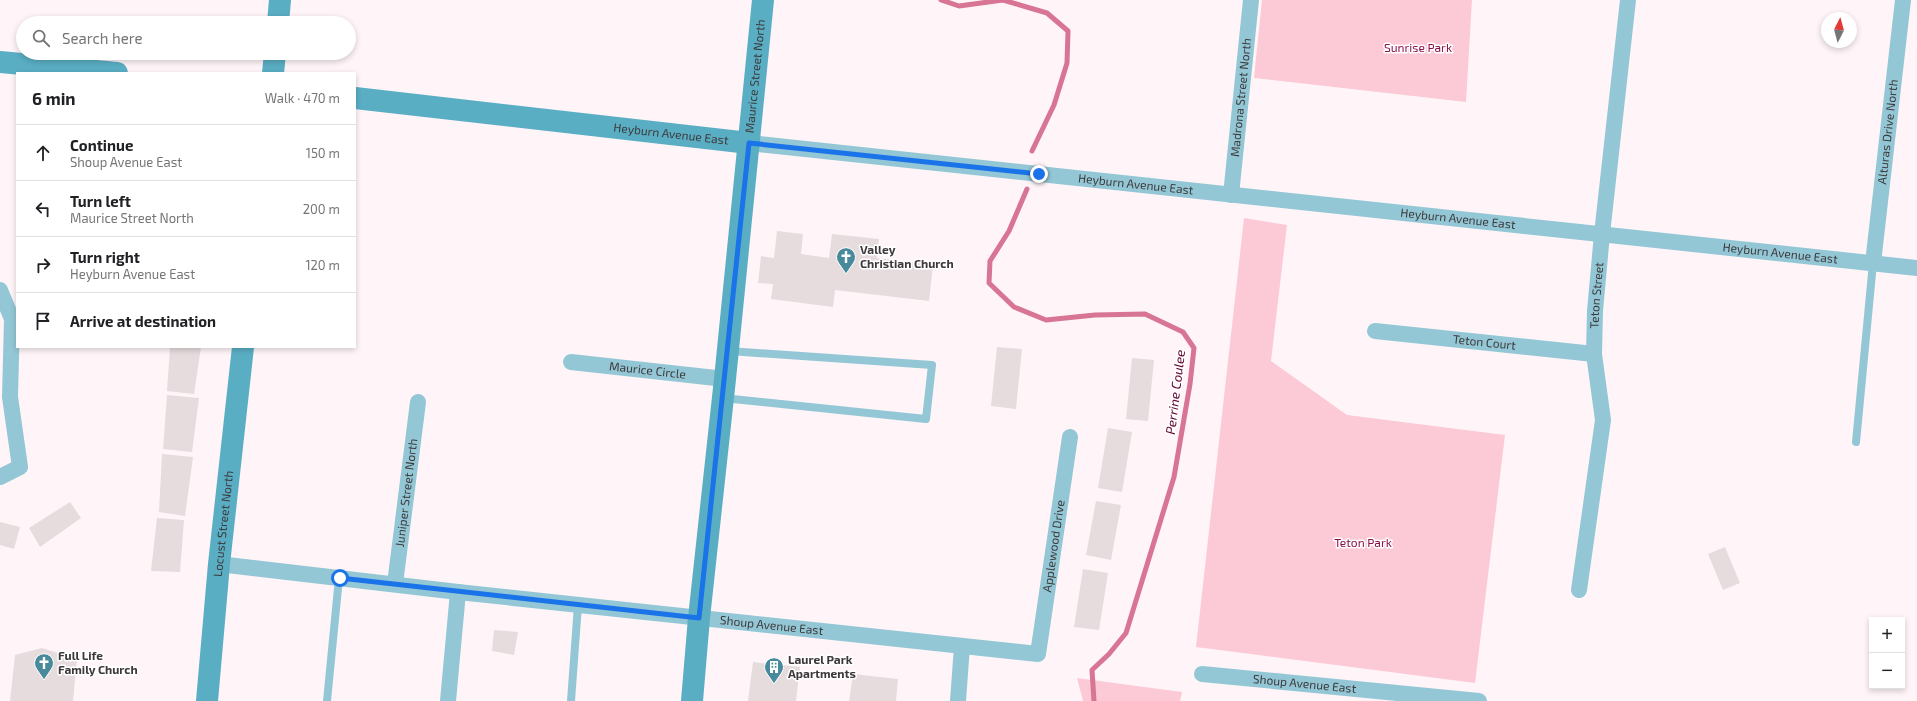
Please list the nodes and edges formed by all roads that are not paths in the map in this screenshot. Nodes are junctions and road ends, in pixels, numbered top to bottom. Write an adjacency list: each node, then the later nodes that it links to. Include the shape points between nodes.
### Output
1 (280, 0): 6 (street)
2 (763, 0): 12 (street, Maurice Street North)
3 (1251, 0): 13 (street, Madrona Street North)
4 (1628, 0): 14 (street, Teton Street)
5 (1902, 0): 15 (street, Alturas Drive North)
6 (279, 16)
7 (274, 60): 10 (street)
8 (0, 62): 9 (street)
9 (106, 72)
10 (273, 72)
11 (356, 98): 12 (street, Heyburn Avenue East)
12 (749, 143): 13 (street, Heyburn Avenue East); 20 (street, Maurice Street North)
13 (1231, 195): 14 (street, Heyburn Avenue East)
14 (1602, 234): 15 (street, Heyburn Avenue East); 21 (street, Teton Street)
15 (1874, 263): 16 (street, Heyburn Avenue East); 26 (lane)
16 (1917, 268)
17 (0, 290): 27 (street, via 12,317 10,397 20,467)
18 (1375, 331): 21 (street, Teton Court)
19 (243, 348): 28 (street, Locust Street North)
20 (727, 351): 23 (street, Maurice Street North); 23 (lane, via 932,365 926,419)
21 (1594, 354): 31 (street, Teton Street, via 1603,420)
22 (571, 362): 23 (street, Maurice Circle)
23 (724, 388): 34 (street, Maurice Street North)
24 (418, 402): 30 (street, Juniper Street North)
25 (1070, 437): 36 (street, Applewood Drive)
26 (1856, 442)
27 (0, 476)
28 (219, 564): 29 (street, Shoup Avenue East); 38 (street, Locust Street North)
29 (340, 578): 30 (street, Shoup Avenue East); 39 (lane)
30 (395, 584): 32 (street, Shoup Avenue East)
31 (1579, 590)
32 (458, 592): 33 (street, Shoup Avenue East); 40 (street)
33 (578, 605): 34 (street, Shoup Avenue East); 41 (lane)
34 (699, 618): 35 (street, Shoup Avenue East); 42 (street, Maurice Street North)
35 (962, 646): 36 (street, Shoup Avenue East); 43 (street)
36 (1038, 654)
37 (1202, 674): 44 (street, Shoup Avenue East)
38 (207, 701)
39 (327, 701)
40 (448, 701)
41 (571, 701)
42 (692, 701)
43 (958, 701)
44 (1479, 701)

